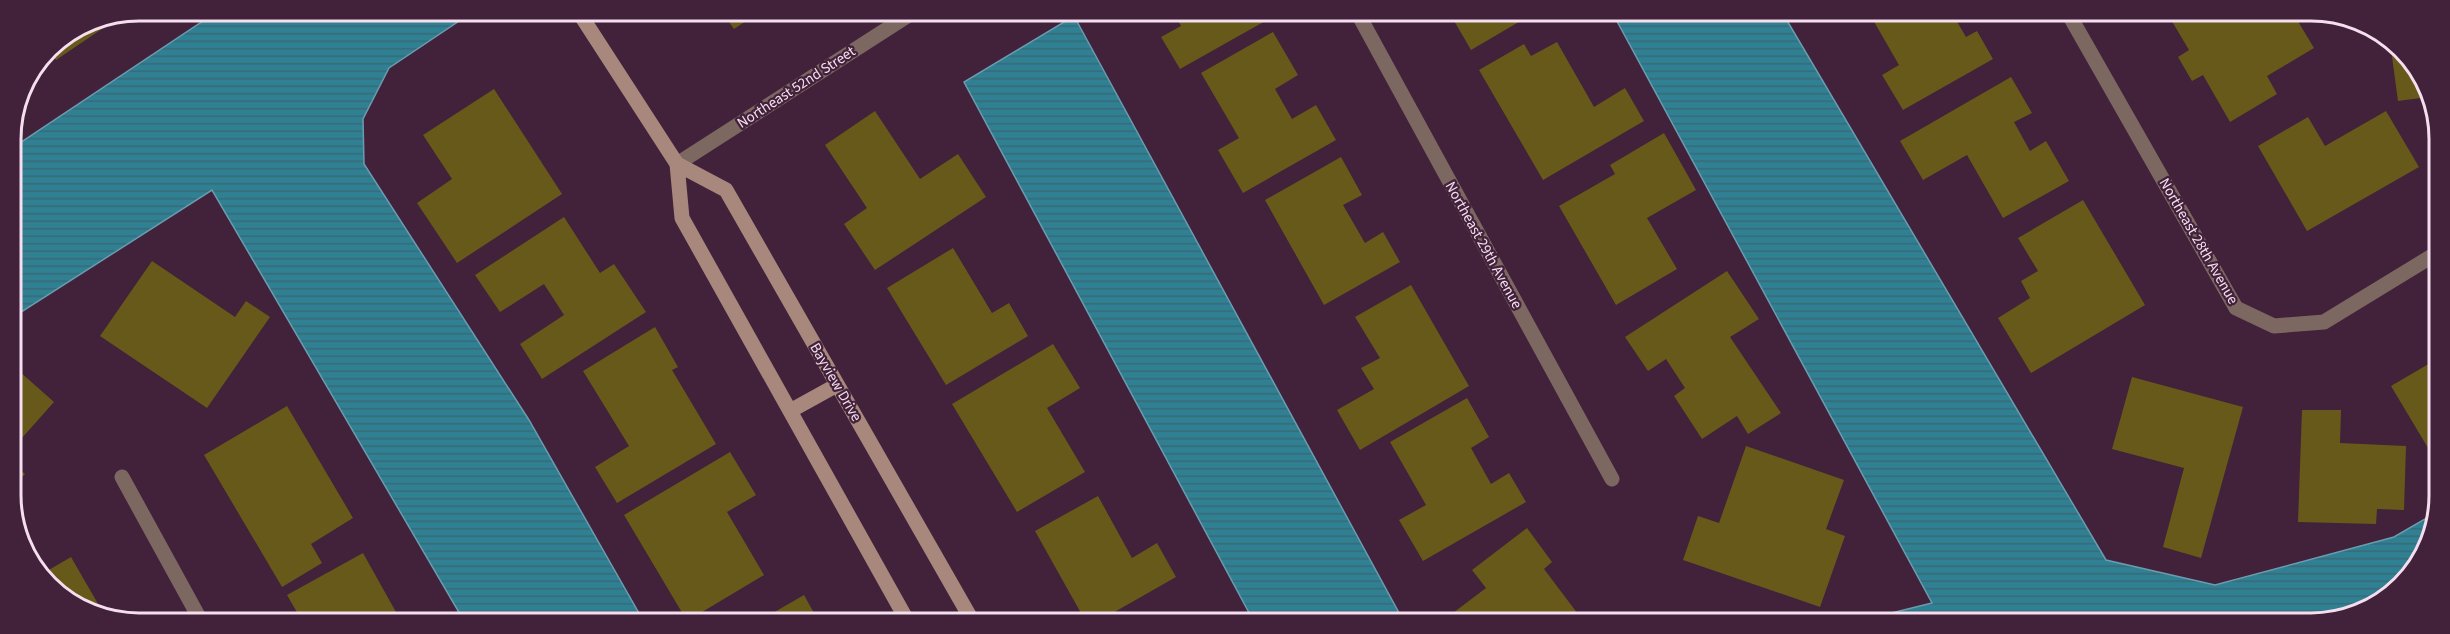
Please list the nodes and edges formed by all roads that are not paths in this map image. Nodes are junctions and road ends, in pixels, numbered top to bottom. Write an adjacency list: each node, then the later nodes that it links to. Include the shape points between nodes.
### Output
1 (584, 21): 5 (street, Bayview Drive)
2 (899, 21): 5 (street, Northeast 52nd Street)
3 (1361, 21): 10 (street, Northeast 29th Avenue)
4 (2073, 21): 6 (street, Northeast 28th Avenue, via 2236,308 2274,326 2324,322)
5 (677, 164): 7 (street, Bayview Drive, via 726,190); 8 (street, Bayview Drive, via 682,218)
6 (2429, 258)
7 (837, 385): 8 (street); 13 (street, Bayview Drive)
8 (790, 411): 12 (street, Bayview Drive)
9 (122, 477): 11 (street)
10 (1612, 479)
11 (197, 613)
12 (903, 613)
13 (965, 613)

